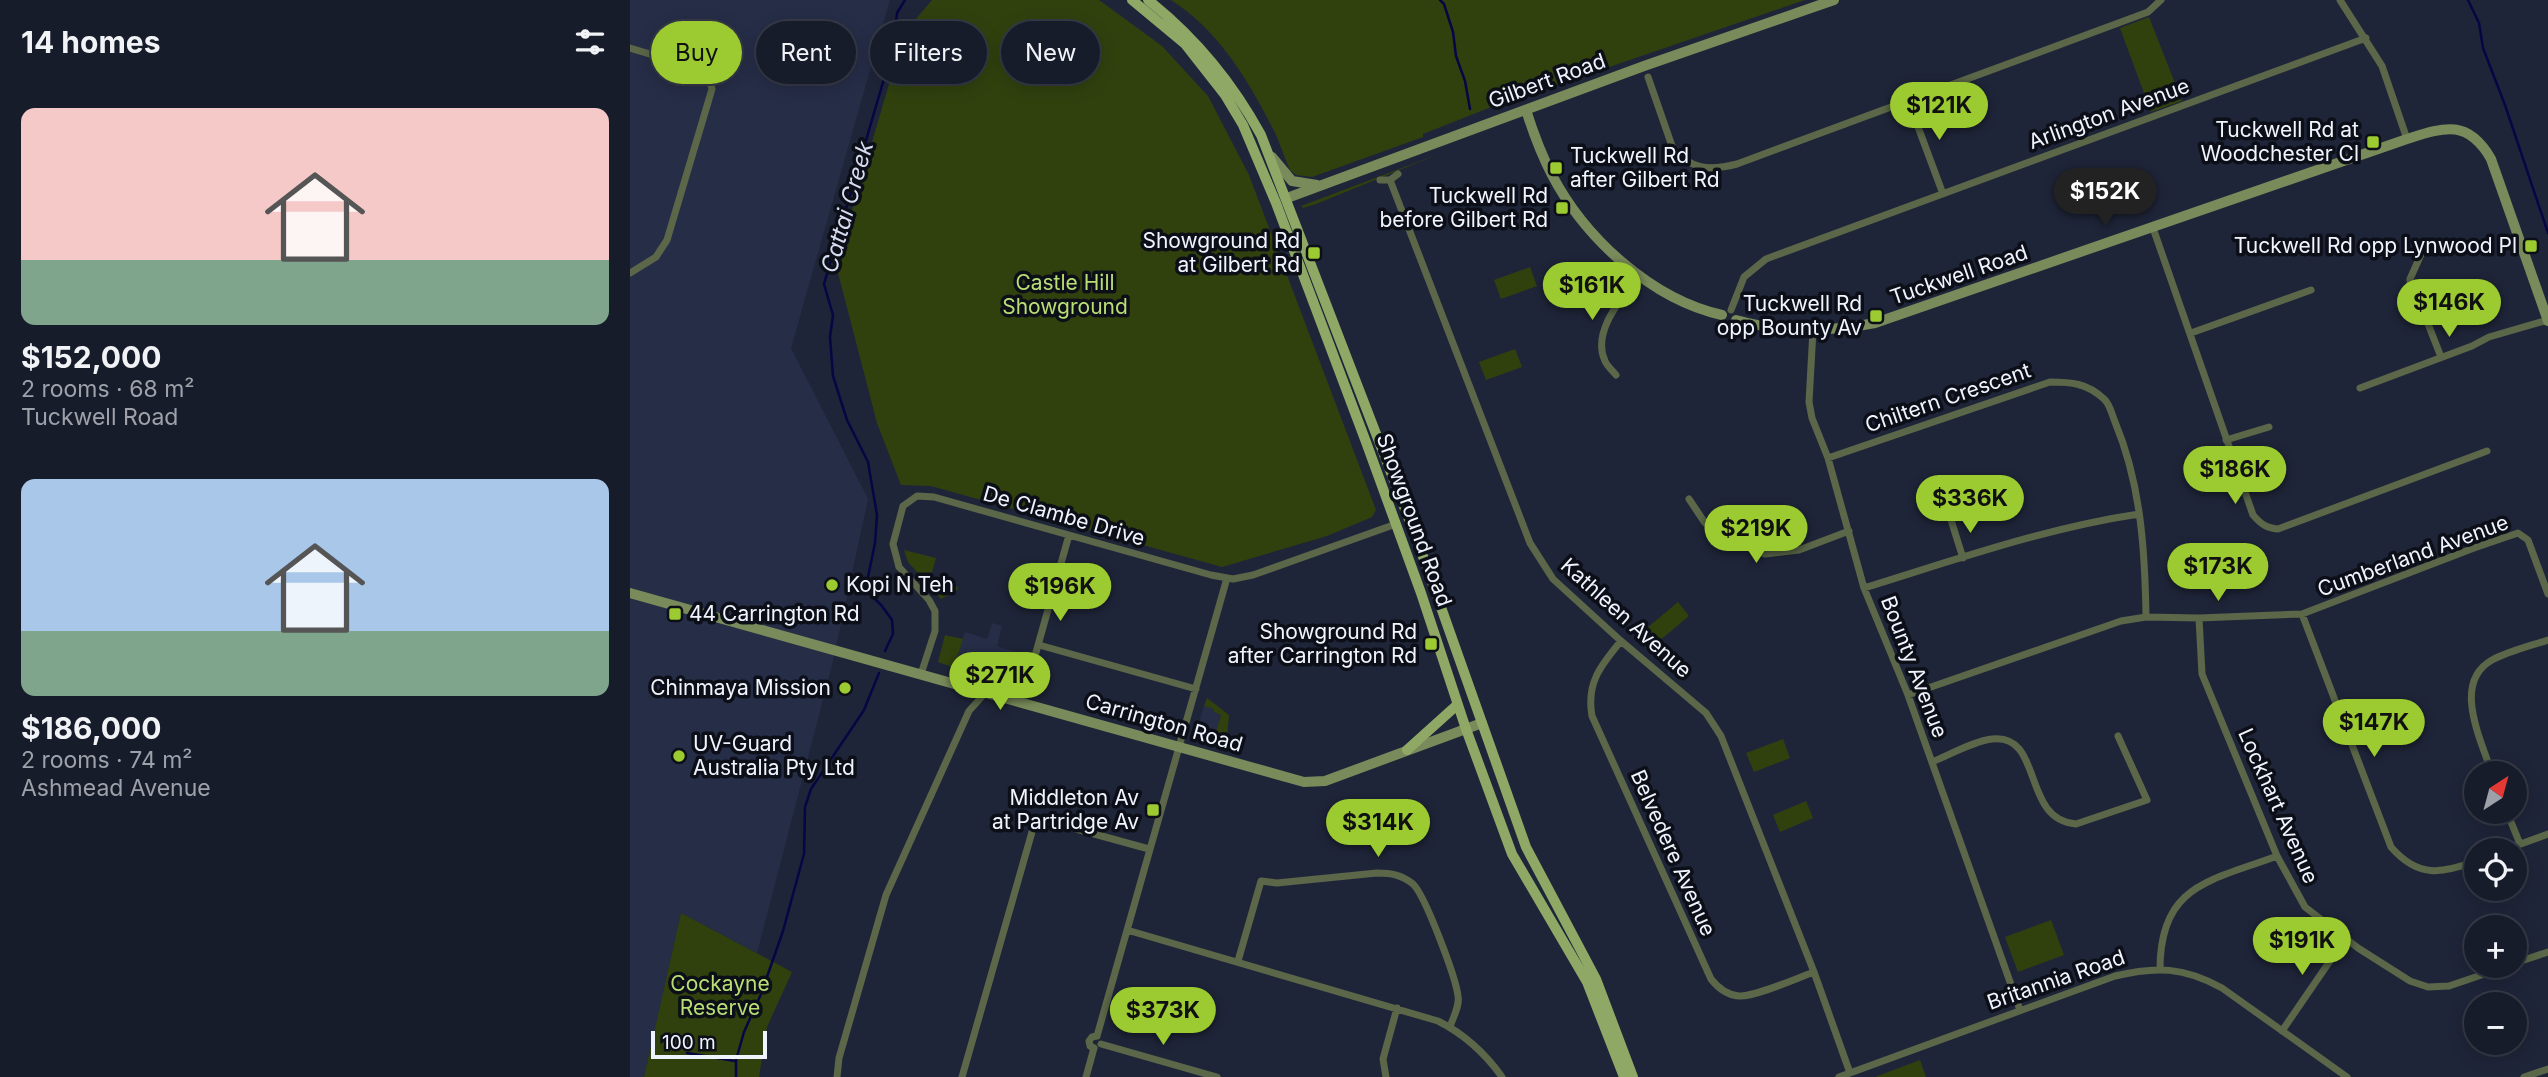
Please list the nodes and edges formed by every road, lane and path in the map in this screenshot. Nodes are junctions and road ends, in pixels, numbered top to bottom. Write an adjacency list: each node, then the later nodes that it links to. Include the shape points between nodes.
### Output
1 (1132, 0): 18 (main road, Showground Road, via 1185,44 1225,95)
2 (1147, 0): 12 (main road, Showground Road, via 1211,59 1247,110)
3 (1834, 0): 10 (main road, Gilbert Road)
4 (2161, 0): 9 (street, via 2148,12)
5 (2340, 0): 6 (street)
6 (2365, 38): 11 (street, via 2382,66); 17 (street, Arlington Avenue)
7 (630, 48): 21 (street, via 694,67 712,83 667,240 656,257)
8 (1648, 77): 9 (street, via 1679,156 1690,164 1713,169)
9 (1908, 100): 17 (street)
10 (1526, 110): 16 (main road, Gilbert Road); 22 (main road, Tuckwell Road, via 1546,163 1569,202 1602,242)
11 (2407, 139): 19 (main road, Tuckwell Road); 25 (main road, Tuckwell Road, via 2450,128 2473,135 2483,146)
12 (1270, 155): 16 (main road, via 1292,181); 18 (main road, Showground Road)
13 (1398, 174): 15 (street)
14 (1380, 180): 15 (street)
15 (1390, 180): 53 (street, Kathleen Avenue, via 1530,543 1553,579)
16 (1320, 186): 18 (main road, Gilbert Road)
17 (1943, 194): 24 (street, Arlington Avenue, via 1766,259 1744,277)
18 (1281, 200): 37 (main road, Showground Road); 39 (main road, Showground Road)
19 (2153, 228): 26 (main road, Tuckwell Road, via 1898,317 1851,328); 27 (street)
20 (2423, 250): 28 (street, via 2410,287)
21 (630, 273)
22 (1639, 275): 24 (main road, Tuckwell Road, via 1687,302); 29 (street, via 1604,330 1605,361)
23 (2311, 290): 27 (street)
24 (1730, 315): 26 (main road, Tuckwell Road, via 1768,327)
25 (2548, 321): 28 (street, via 2489,337)
26 (1813, 330): 34 (street, Bounty Avenue, via 1810,411)
27 (2191, 332): 32 (street)
28 (2441, 357): 30 (street)
29 (1616, 375)
30 (2360, 388)
31 (2269, 427): 32 (street)
32 (2226, 440): 33 (street, via 2253,515 2268,528 2278,529)
33 (2487, 451)
34 (1828, 458): 36 (street, Chiltern Crescent, via 2050,382 2075,382 2106,401 2136,485); 40 (street, Bounty Avenue)
35 (1689, 499): 40 (street, via 1705,523 1730,541 1765,554 1799,550)
36 (2139, 513): 42 (street, via 2089,521); 50 (street, Chiltern Crescent)
37 (1408, 519): 39 (main road); 61 (main road, Showground Road)
38 (1951, 520): 42 (street)
39 (1396, 524): 45 (street, De Clambe Drive, via 1253,575); 60 (main road, Showground Road)
40 (1849, 531): 46 (street, Bounty Avenue)
41 (1069, 535): 45 (street, De Clambe Drive); 54 (street); 55 (street, De Clambe Drive, via 928,495 907,502 900,512 894,554 899,567 929,600 936,618)
42 (1962, 558): 46 (street)
43 (2548, 565): 44 (street)
44 (2539, 569): 48 (street); 49 (street, Cumberland Avenue, via 2528,540 2513,535)
45 (1227, 578): 56 (street)
46 (1864, 588): 58 (street, Bounty Avenue)
47 (630, 593): 55 (main road, Carrington Road)
48 (2548, 594)
49 (2302, 614): 51 (street, Cumberland Avenue); 72 (street, via 2391,847 2412,867 2436,872)
50 (2146, 617): 51 (street, Cumberland Avenue); 58 (street, Cumberland Avenue, via 2121,621)
51 (2199, 618): 71 (street, Lockhart Avenue, via 2202,674)
52 (2548, 639): 66 (street, via 2491,661 2472,687 2472,713)
53 (1621, 641): 81 (street, Kathleen Avenue, via 1706,713 1721,736); 81 (street, Belvedere Avenue, via 1594,678 1592,716 1711,979 1724,991 1746,996)
54 (1039, 645): 56 (street); 59 (street)
55 (921, 674): 57 (main road, Carrington Road)
56 (1196, 689): 64 (street)
57 (986, 692): 59 (main road, Carrington Road); 91 (street, via 969,711 886,895)
58 (1908, 695): 67 (street, Bounty Avenue)
59 (1022, 702): 64 (main road, Carrington Road)
60 (1457, 705): 62 (main road, Showground Road); 65 (main road)
61 (1482, 723): 62 (main road, Carrington Road); 98 (main road, Showground Road, via 1526,848 1596,979)
62 (1466, 729): 65 (main road, Carrington Road); 97 (main road, Showground Road, via 1512,854 1587,982)
63 (2118, 736): 67 (street, via 2147,800 2076,824 2052,817 2045,809 2023,754 2007,741 1990,739)
64 (1179, 747): 65 (main road, Carrington Road, via 1315,783); 70 (street)
65 (1407, 750)
66 (2489, 761)
67 (1931, 762): 84 (street, Bounty Avenue)
68 (2548, 834): 69 (street)
69 (2527, 842)
70 (1149, 849): 75 (street); 92 (street, via 1036,818)
71 (2277, 856): 74 (street, via 2198,887); 76 (street, Lockhart Avenue, via 2305,907)
72 (2464, 865)
73 (2169, 894): 74 (street)
74 (2179, 901): 80 (street, via 2163,932)
75 (1127, 930): 79 (street); 87 (street)
76 (2345, 939): 82 (street, Lockhart Avenue, via 2389,970 2428,987); 86 (street)
77 (2548, 952): 78 (street)
78 (2527, 959)
79 (1238, 961): 83 (street); 85 (street, via 1261,881 1392,873 1415,886 1455,983 1459,998)
80 (2160, 968): 84 (street, Britannia Road, via 2115,975); 86 (street, Britannia Road, via 2213,983)
81 (1814, 972): 89 (street, Kathleen Avenue)
82 (2473, 978)
83 (1397, 1008): 85 (street); 95 (street, via 1383,1059)
84 (2020, 1010): 89 (street, Britannia Road)
85 (1450, 1027): 96 (street, via 1479,1050)
86 (2282, 1031): 100 (street, Britannia Road)
87 (1097, 1046): 90 (street); 93 (street)
88 (2548, 1069): 101 (street)
89 (1850, 1073): 99 (street, Britannia Road)
90 (1204, 1075): 94 (street)
91 (837, 1077)
92 (962, 1077)
93 (1086, 1077)
94 (1217, 1077)
95 (1386, 1077)
96 (1502, 1077)
97 (1624, 1077)
98 (1633, 1077)
99 (1839, 1077)
100 (2347, 1077)
101 (2524, 1077)

